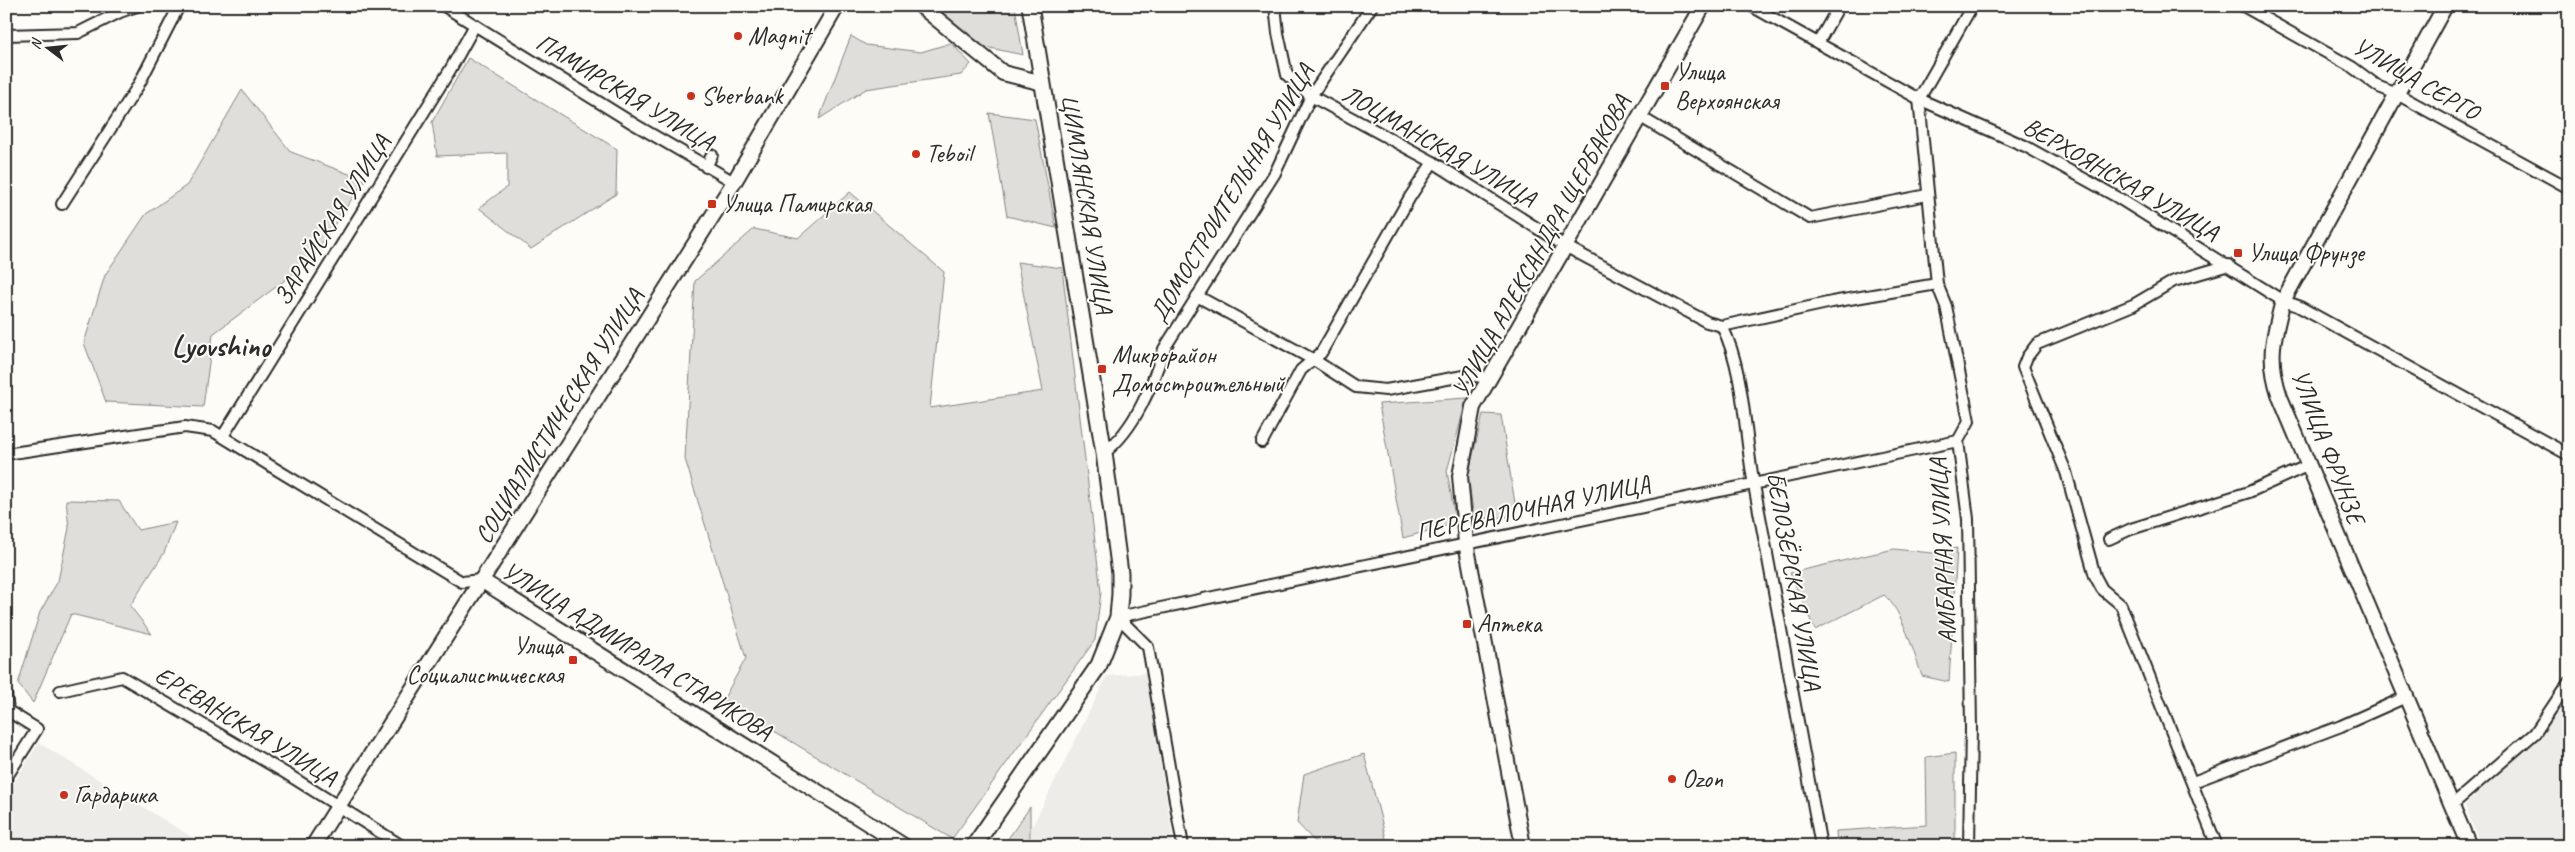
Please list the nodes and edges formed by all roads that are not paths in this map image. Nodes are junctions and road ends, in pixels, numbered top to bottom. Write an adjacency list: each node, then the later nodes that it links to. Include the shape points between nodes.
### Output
1 (137, 6): 16 (street, via 78,33)
2 (179, 6): 29 (street, via 138,86)
3 (444, 6): 15 (street, ПАМИРСКАЯ УЛИЦА)
4 (837, 6): 26 (street, СОЦИАЛИСТИЧЕСКАЯ УЛИЦА)
5 (920, 6): 18 (street, via 1003,73)
6 (1030, 6): 18 (main road, ЦИМЛЯНСКАЯ УЛИЦА)
7 (1275, 6): 20 (street, ЛОЦМАНСКАЯ УЛИЦА, via 1287,74)
8 (1372, 6): 20 (street, ДОМОСТРОИТЕЛЬНАЯ УЛИЦА)
9 (1702, 6): 22 (street, УЛИЦА АЛЕКСАНДРА ЩЕРБАКОВА)
10 (1752, 6): 17 (street, ВЕРХОЯНСКАЯ УЛИЦА)
11 (1839, 6): 17 (street)
12 (1972, 6): 21 (street)
13 (2243, 6): 19 (street, УЛИЦА СЕРГО, via 2352,67 2379,87)
14 (2445, 6): 19 (street, УЛИЦА ФРУНЗЕ)
15 (475, 26): 25 (street, ПАМИРСКАЯ УЛИЦА); 38 (street, ЗАРАЙСКАЯ УЛИЦА)
16 (6, 36)
17 (1818, 43): 21 (street, ВЕРХОЯНСКАЯ УЛИЦА)
18 (1043, 83): 41 (main road, ЦИМЛЯНСКАЯ УЛИЦА)
19 (2397, 94): 27 (street, УЛИЦА СЕРГО); 34 (street, УЛИЦА ФРУНЗЕ)
20 (1311, 96): 24 (street, ЛОЦМАНСКАЯ УЛИЦА); 33 (street, ДОМОСТРОИТЕЛЬНАЯ УЛИЦА, via 1275,173)
21 (1920, 99): 28 (street, АМБАРНАЯ УЛИЦА); 31 (street, ВЕРХОЯНСКАЯ УЛИЦА, via 2025,146)
22 (1639, 116): 28 (street, via 1810,218); 30 (street, УЛИЦА АЛЕКСАНДРА ЩЕРБАКОВА)
23 (712, 155): 25 (street)
24 (1433, 162): 30 (street, ЛОЦМАНСКАЯ УЛИЦА); 36 (street)
25 (706, 166): 26 (street, ПАМИРСКАЯ УЛИЦА)
26 (734, 182): 48 (street, СОЦИАЛИСТИЧЕСКАЯ УЛИЦА)
27 (2569, 188)
28 (1927, 195): 32 (street, АМБАРНАЯ УЛИЦА)
29 (62, 204)
30 (1565, 246): 35 (street, ЛОЦМАНСКАЯ УЛИЦА, via 1707,322); 37 (street, УЛИЦА АЛЕКСАНДРА ЩЕРБАКОВА)
31 (2229, 265): 34 (street, ВЕРХОЯНСКАЯ УЛИЦА); 55 (street, via 2174,281 2133,305 2036,344 2023,367 2066,472 2095,576 2102,589 2121,605)
32 (1937, 284): 35 (street); 39 (street, АМБАРНАЯ УЛИЦА, via 1946,306 1969,422)
33 (1197, 296): 36 (street); 41 (street, ДОМОСТРОИТЕЛЬНАЯ УЛИЦА, via 1164,349 1153,382 1120,440)
34 (2283, 301): 43 (street, ВЕРХОЯНСКАЯ УЛИЦА, via 2298,306); 44 (street, УЛИЦА ФРУНЗЕ, via 2272,343 2274,378)
35 (1722, 326): 45 (street, БЕЛОЗЁРСКАЯ УЛИЦА, via 1730,341)
36 (1314, 360): 37 (street, via 1356,387 1386,390 1469,375); 40 (street, via 1301,370)
37 (1489, 378): 47 (street, УЛИЦА АЛЕКСАНДРА ЩЕРБАКОВА, via 1473,407 1460,476)
38 (223, 436): 42 (street, УЛИЦА АДМИРАЛА СТАРИКОВА, via 198,427 185,427); 48 (street, УЛИЦА АДМИРАЛА СТАРИКОВА, via 462,582)
39 (1958, 441): 45 (street, ПЕРЕВАЛОЧНАЯ УЛИЦА); 65 (street, АМБАРНАЯ УЛИЦА, via 1968,519 1971,728)
40 (1262, 442)
41 (1104, 453): 49 (main road, ЦИМЛЯНСКАЯ УЛИЦА, via 1120,574)
42 (6, 454)
43 (2569, 455)
44 (2309, 465): 46 (street, via 2249,492); 53 (street, УЛИЦА ФРУНЗЕ)
45 (1754, 484): 47 (street, ПЕРЕВАЛОЧНАЯ УЛИЦА); 64 (street, БЕЛОЗЁРСКАЯ УЛИЦА)
46 (2109, 539)
47 (1466, 543): 49 (street, ПЕРЕВАЛОЧНАЯ УЛИЦА); 63 (street, УЛИЦА АЛЕКСАНДРА ЩЕРБАКОВА)
48 (481, 580): 56 (street, СОЦИАЛИСТИЧЕСКАЯ УЛИЦА); 60 (street, УЛИЦА АДМИРАЛА СТАРИКОВА)
49 (1118, 617): 61 (main road, ЦИМЛЯНСКАЯ УЛИЦА, via 1099,665); 62 (street, via 1148,646)
50 (2569, 682): 57 (street, via 2530,739)
51 (60, 691): 56 (street, ЕРЕВАНСКАЯ УЛИЦА, via 122,677)
52 (6, 694): 54 (street, via 8,711 37,729)
53 (2406, 697): 55 (street, via 2341,726); 57 (street, УЛИЦА ФРУНЗЕ)
54 (6, 778)
55 (2193, 782): 66 (street)
56 (338, 806): 58 (street, СОЦИАЛИСТИЧЕСКАЯ УЛИЦА); 59 (street, ЕРЕВАНСКАЯ УЛИЦА)
57 (2452, 806): 67 (street, УЛИЦА ФРУНЗЕ)
58 (313, 846)
59 (402, 846)
60 (904, 846)
61 (974, 846)
62 (1184, 846)
63 (1523, 846)
64 (1820, 846)
65 (1968, 846)
66 (2217, 846)
67 (2469, 846)

